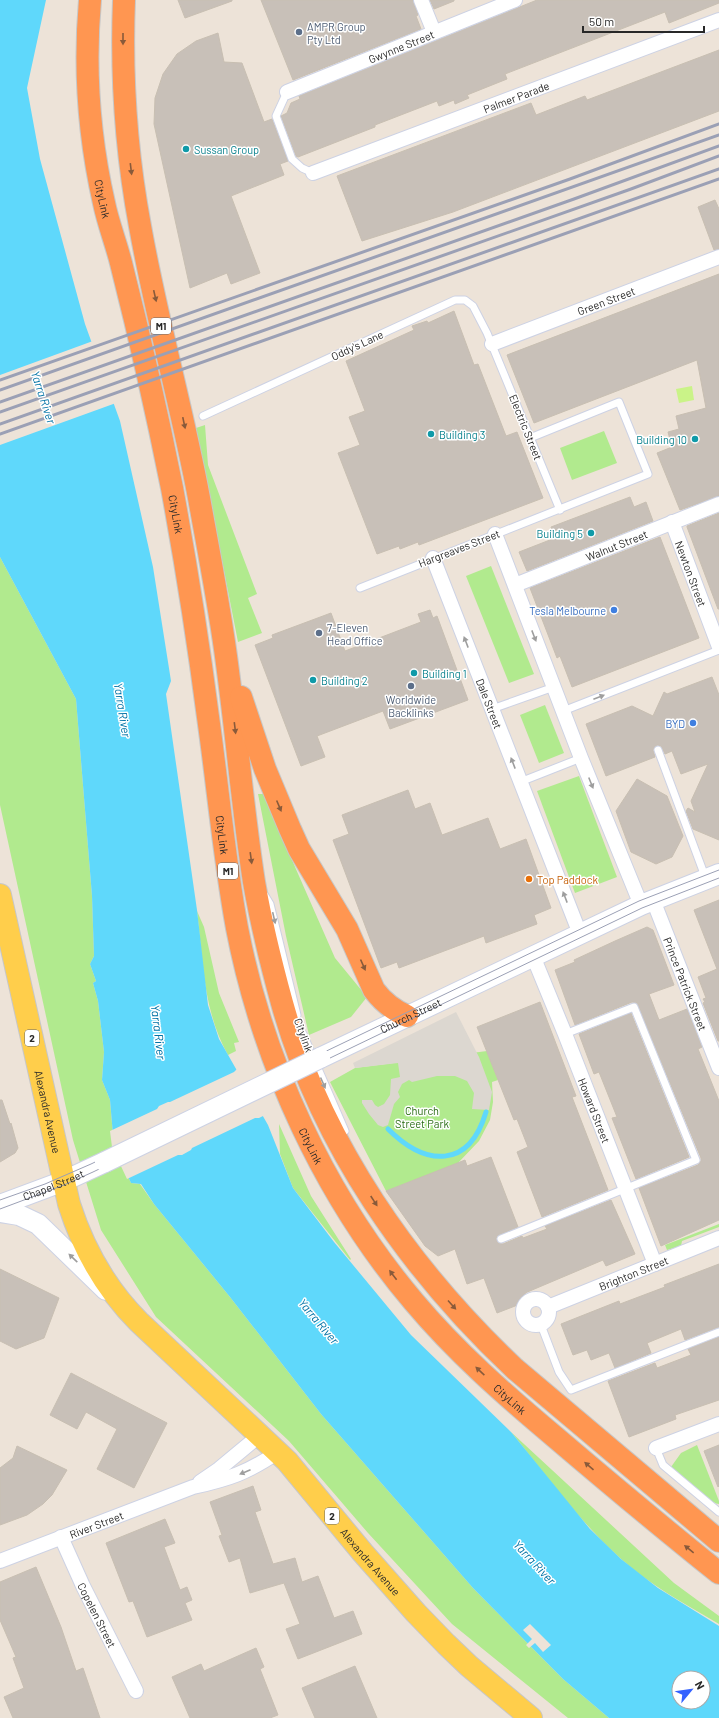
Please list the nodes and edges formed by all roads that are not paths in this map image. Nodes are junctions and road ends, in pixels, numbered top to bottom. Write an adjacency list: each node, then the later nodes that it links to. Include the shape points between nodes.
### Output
1 (90, 0): 61 (highway, CityLink / M1, one-way to 1, via 637,1507 499,1388 464,1356 414,1302 349,1212 293,1107 260,1019 245,965 174,498 144,356 120,257 104,206 92,141 87,82)
2 (124, 0): 20 (highway, M1, one-way to 20, via 127,131 140,226 186,434)
3 (422, 0): 6 (street)
4 (515, 0): 6 (street, Gwynne Street)
5 (719, 20): 8 (street, Palmer Parade)
6 (434, 32): 7 (street, Gwynne Street)
7 (287, 92): 8 (lane, via 276,116 292,159)
8 (313, 173)
9 (719, 257): 10 (street, Green Street)
10 (492, 344): 11 (lane, Oddy's Lane, via 473,306 465,300 455,300); 12 (lane, Electric Street)
11 (203, 416)
12 (530, 438): 14 (lane, Electric Street); 14 (lane, Hargreaves Street, via 618,402 621,408 648,474)
13 (719, 504): 15 (street, Walnut Street)
14 (560, 510): 16 (lane, Hargreaves Street)
15 (672, 522): 18 (street, Walnut Street); 21 (street, Newton Street)
16 (495, 534): 17 (lane, Hargreaves Street); 18 (street)
17 (433, 558): 19 (lane, Hargreaves Street); 23 (street, Dale Street, one-way to 17)
18 (515, 585): 22 (street, one-way to 22)
19 (360, 588)
20 (225, 648): 29 (highway, M1, one-way to 29); 34 (highway, one-way to 34, via 265,770 299,849 341,917 374,990 381,1000)
21 (719, 649): 24 (lane, one-way to 21)
22 (554, 687): 23 (lane); 24 (street)
23 (492, 709): 27 (street, Dale Street, one-way to 23)
24 (563, 711): 26 (street)
25 (658, 750): 28 (lane)
26 (581, 758): 27 (lane); 31 (street, one-way to 31)
27 (520, 782): 32 (street, Dale Street, one-way to 27)
28 (713, 876): 31 (main road, Church Street)
29 (255, 886): 37 (lane, Citylink, one-way to 37, via 264,893 270,904 298,1018 314,1062); 41 (highway, M1, via 280,998 294,1040 326,1116)
30 (0, 895): 40 (main road, Alexandra Avenue / 2)
31 (647, 902): 32 (main road, Church Street); 36 (street, Prince Patrick Street)
32 (580, 934): 33 (main road, Church Street)
33 (532, 956): 34 (main road, Church Street); 35 (street, Howard Street)
34 (407, 1016): 39 (main road, Church Street, bridge)
35 (565, 1034): 42 (street, Howard Street); 42 (lane, via 634,1007 696,1160)
36 (719, 1068)
37 (350, 1141)
38 (358, 1159): 41 (lane)
39 (102, 1163): 40 (main road, Chapel Street)
40 (64, 1181): 43 (main road, Chapel Street); 49 (main road, Alexandra Avenue / 2, via 71,1211 93,1259 112,1290)
41 (362, 1182): 59 (highway, M1, one-way to 59, via 417,1263 484,1340 573,1419)
42 (626, 1189): 46 (lane); 47 (street, Howard Street)
43 (0, 1205)
44 (0, 1212): 49 (main road, Alexandra Avenue, one-way to 44, via 38,1224 19,1215)
45 (719, 1238): 47 (street, Brighton Street)
46 (501, 1239)
47 (655, 1264): 48 (street, Brighton Street)
48 (548, 1307): 50 (street, via 548,1319); 50 (street, via 542,1301 534,1300 524,1308 524,1316 529,1323)
49 (132, 1315): 53 (main road, Alexandra Avenue / 2)
50 (541, 1324): 51 (lane, via 559,1372 571,1390)
51 (719, 1332)
52 (719, 1424): 54 (street)
53 (260, 1435): 55 (main road, Alexandra Avenue / 2); 56 (street, River Street)
54 (656, 1448): 57 (lane, via 663,1465)
55 (278, 1452): 56 (street, River Street, one-way to 56, via 258,1466 240,1474); 63 (main road, Alexandra Avenue / 2, via 416,1613 469,1666)
56 (193, 1487): 58 (street, River Street)
57 (719, 1512)
58 (61, 1537): 60 (street, River Street); 62 (street, Copelen Street)
59 (719, 1541)
60 (0, 1561)
61 (719, 1573)
62 (136, 1691)
63 (531, 1718)

